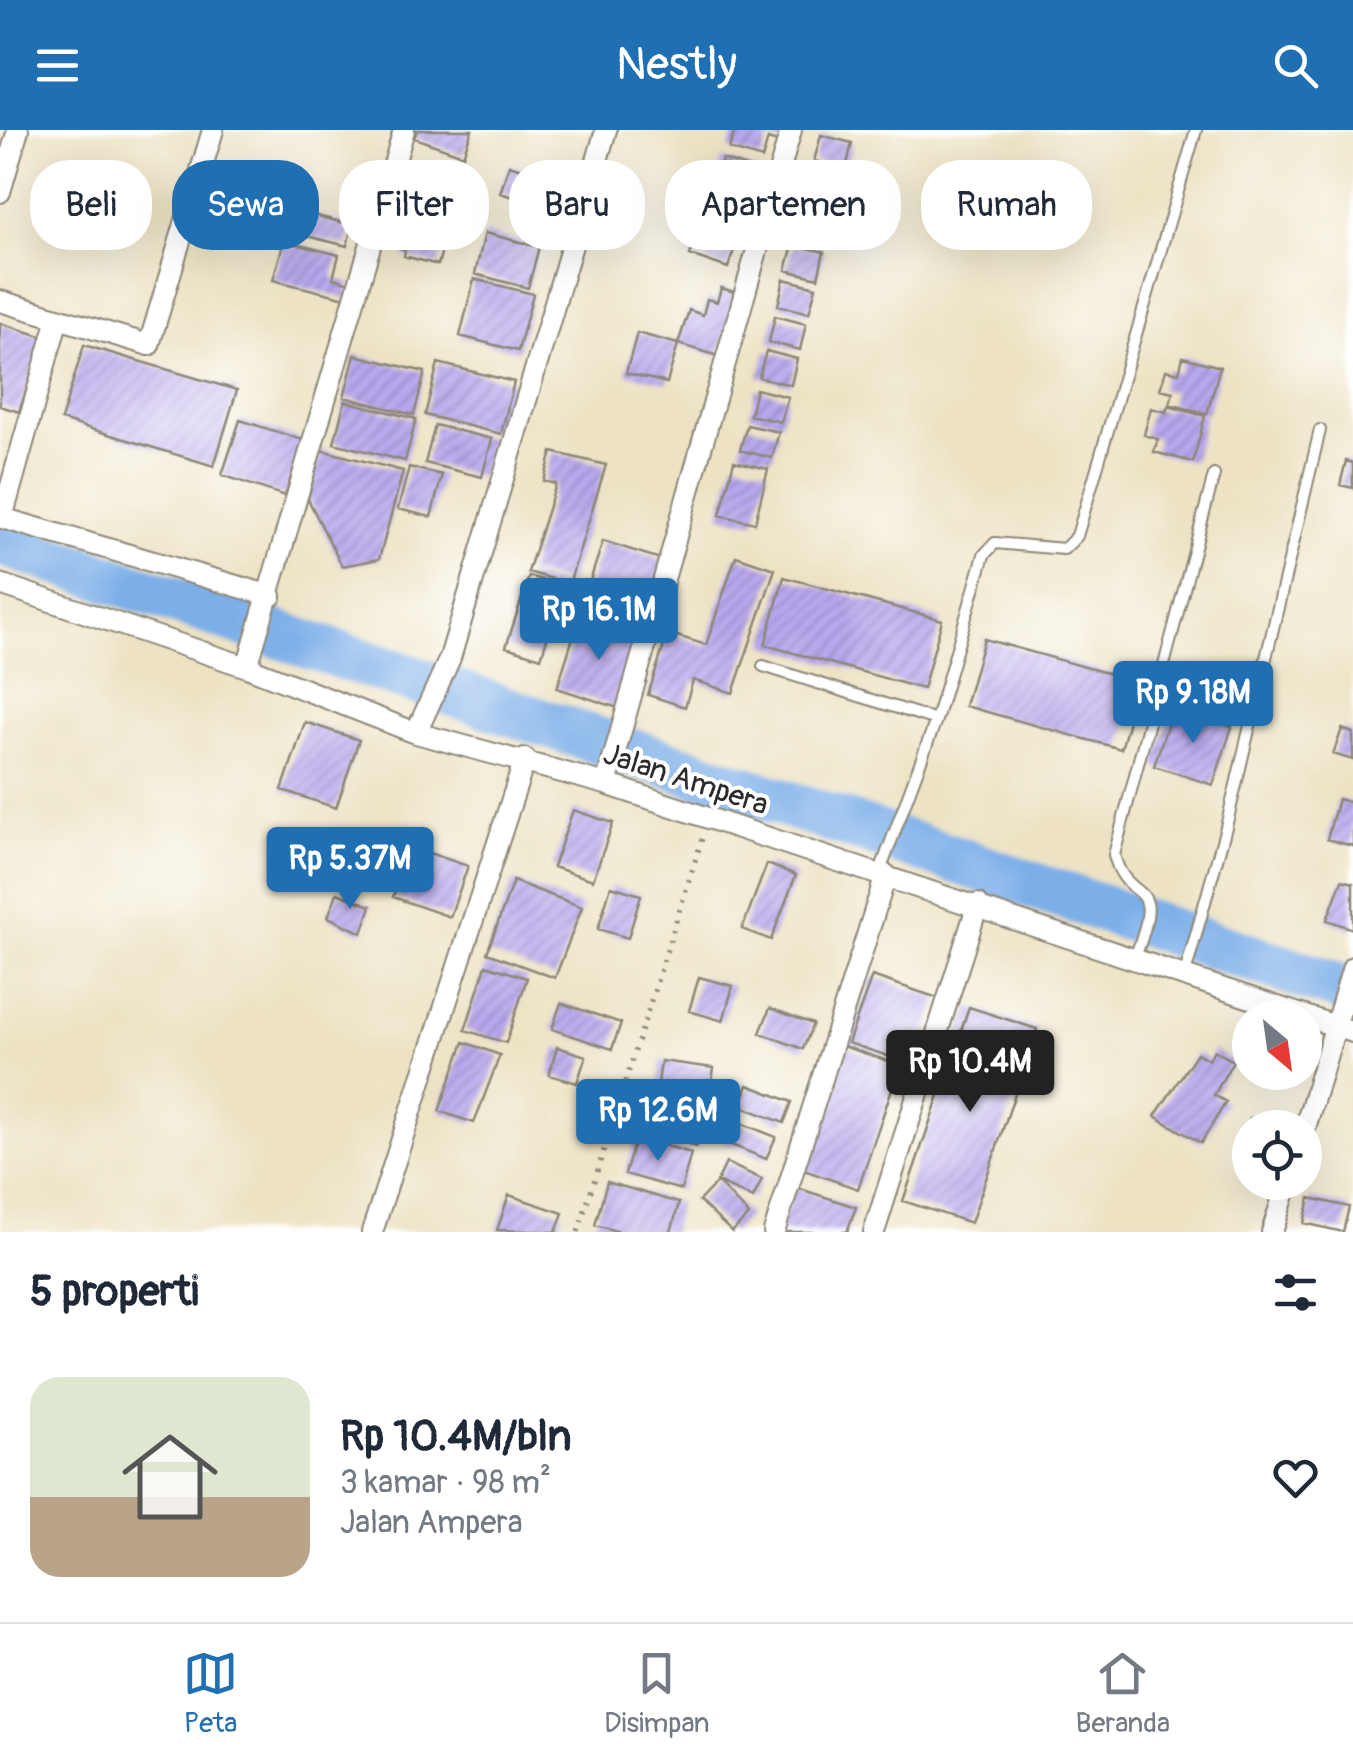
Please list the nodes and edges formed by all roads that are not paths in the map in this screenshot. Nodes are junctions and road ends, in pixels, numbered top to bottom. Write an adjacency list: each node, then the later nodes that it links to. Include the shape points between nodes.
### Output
1 (18, 130): 7 (street)
2 (212, 130): 9 (street, via 149,345)
3 (404, 130): 14 (street)
4 (606, 130): 18 (street, via 445,668)
5 (791, 130): 20 (street)
6 (1196, 130): 17 (lane, via 1077,536 1064,548 995,543 984,556)
7 (0, 192)
8 (0, 302): 9 (street)
9 (58, 318): 12 (street)
10 (1320, 430): 24 (lane)
11 (1214, 475): 23 (lane, via 1114,855 1150,908)
12 (1, 517): 14 (street)
13 (0, 584): 16 (street, Jalan Ampera)
14 (271, 596): 16 (street)
15 (763, 666): 17 (lane)
16 (247, 667): 18 (street, Jalan Ampera)
17 (936, 720): 21 (lane)
18 (419, 724): 19 (street, Jalan Ampera)
19 (525, 759): 20 (street, Jalan Ampera); 29 (street)
20 (606, 784): 21 (street, Jalan Ampera)
21 (882, 872): 22 (street, Jalan Ampera); 30 (street)
22 (978, 904): 23 (street, Jalan Ampera); 31 (street)
23 (1138, 949): 24 (street, Jalan Ampera)
24 (1187, 967): 26 (street, Jalan Ampera)
25 (1353, 967): 26 (street)
26 (1343, 1024): 27 (street)
27 (1312, 1110)
28 (1282, 1200): 32 (street)
29 (372, 1232)
30 (774, 1232)
31 (874, 1232)
32 (1272, 1232)

